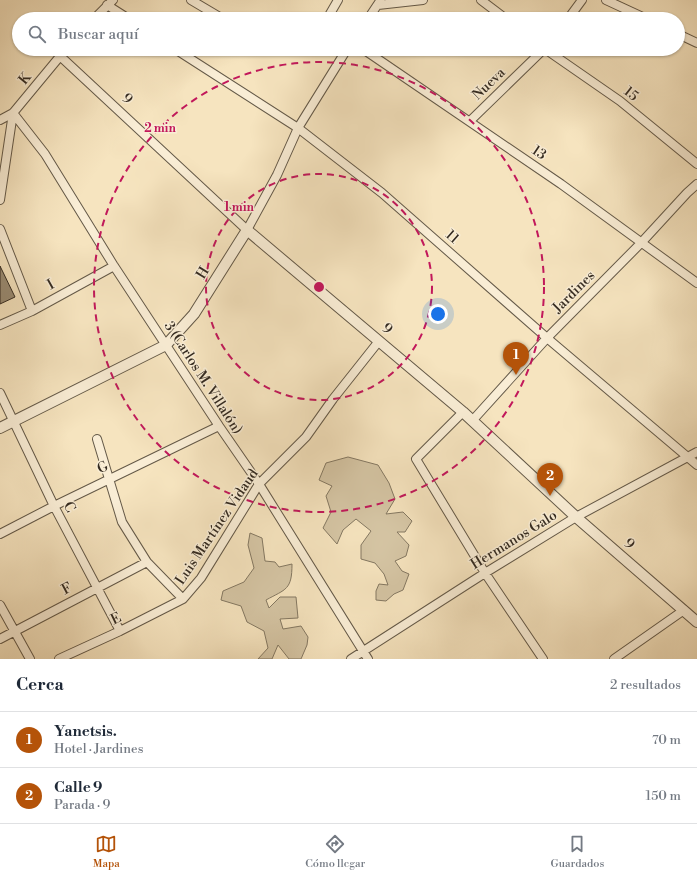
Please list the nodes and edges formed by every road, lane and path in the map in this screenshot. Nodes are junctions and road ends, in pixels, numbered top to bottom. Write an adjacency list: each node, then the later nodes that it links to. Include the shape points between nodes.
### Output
1 (191, 0): 11 (street)
2 (338, 0): 12 (street)
3 (423, 0): 8 (street)
4 (481, 0): 14 (street)
5 (582, 0): 15 (street)
6 (606, 0): 16 (street)
7 (110, 2): 9 (street); 10 (street)
8 (379, 2): 13 (street)
9 (101, 12)
10 (121, 12)
11 (211, 12)
12 (331, 12)
13 (373, 12)
14 (497, 12)
15 (573, 12)
16 (632, 12)
17 (685, 37): 18 (street)
18 (697, 43)
19 (60, 56): 25 (street, K); 33 (street, 9)
20 (186, 56): 28 (street, 11)
21 (344, 56): 28 (street, H)
22 (373, 56): 27 (street, 13)
23 (538, 56): 27 (street, Nueva)
24 (555, 56): 29 (street, 15, via 620,101)
25 (13, 113): 26 (street, K); 31 (street); 35 (street, 3 (Carlos M. Villalón), via 45,154)
26 (0, 120)
27 (470, 121): 34 (street, 13)
28 (298, 128): 33 (street, H, via 277,175); 39 (street, 11, via 382,193)
29 (697, 164)
30 (697, 184): 34 (street, Jardines)
31 (0, 200)
32 (0, 229): 37 (street)
33 (247, 230): 40 (street, 9); 41 (street, H, via 194,314)
34 (641, 243): 36 (street, 13); 39 (street, Jardines)
35 (114, 266): 37 (street, I); 41 (street, 3 (Carlos M. Villalón))
36 (697, 283)
37 (32, 311): 38 (street, I)
38 (0, 325)
39 (547, 338): 45 (street, Jardines); 50 (street, 11)
40 (379, 341): 43 (street, 9); 53 (street, Luis Martínez Vidaud, via 306,437)
41 (166, 345): 44 (street, H); 46 (street, 3 (Carlos M. Villalón))
42 (0, 393): 44 (street, C)
43 (463, 412): 45 (street, 9); 58 (street, via 416,459)
44 (14, 421): 47 (street, H); 54 (street, C)
45 (472, 421): 55 (street, 9)
46 (219, 426): 52 (street, G); 53 (street, 3 (Carlos M. Villalón))
47 (0, 428)
48 (98, 439): 52 (street)
49 (697, 452): 50 (street, Hermanos Galo)
50 (688, 457): 51 (street, 11); 55 (street, Hermanos Galo)
51 (697, 465)
52 (109, 480): 54 (street, G); 57 (street, via 122,522)
53 (259, 484): 60 (street, Luis Martínez Vidaud, via 201,578); 67 (street, 3 (Carlos M. Villalón))
54 (54, 506): 56 (street, G); 59 (street, C)
55 (576, 517): 58 (street, Hermanos Galo); 62 (street, 9)
56 (0, 534)
57 (147, 562): 59 (street, F); 60 (street)
58 (485, 573): 67 (street, Hermanos Galo); 72 (street)
59 (98, 588): 64 (street, C); 65 (street, F)
60 (184, 599): 64 (street, E)
61 (0, 605): 65 (street)
62 (684, 610): 63 (street, 9); 73 (street)
63 (697, 622)
64 (120, 631): 69 (street, E)
65 (14, 632): 66 (street, F); 68 (street)
66 (0, 639)
67 (363, 651): 70 (street, Hermanos Galo); 71 (street, 3 (Carlos M. Villalón))
68 (30, 659)
69 (59, 659)
70 (351, 659)
71 (368, 659)
72 (543, 659)
73 (614, 659)

